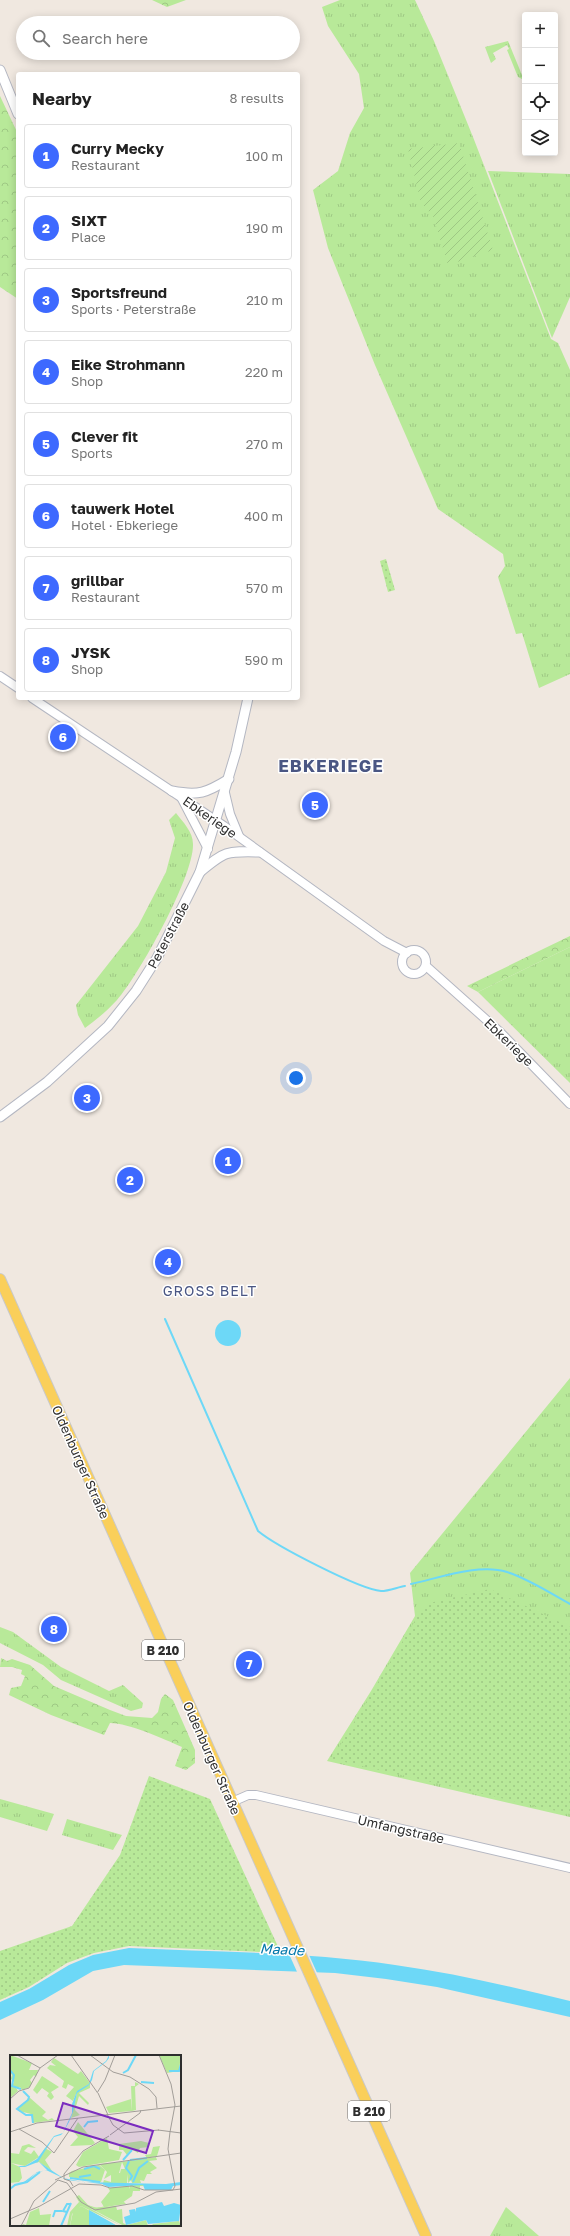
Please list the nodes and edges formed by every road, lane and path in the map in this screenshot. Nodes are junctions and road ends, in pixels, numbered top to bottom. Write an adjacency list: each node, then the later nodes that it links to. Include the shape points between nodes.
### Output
1 (0, 70): 2 (main road)
2 (16, 109)
3 (0, 676): 4 (street)
4 (16, 687)
5 (35, 700): 8 (street, Ebkeriege)
6 (248, 700): 7 (main road, Peterstraße)
7 (229, 779): 8 (main road, via 202,793 192,795); 9 (main road, Peterstraße)
8 (172, 791): 10 (street, Ebkeriege)
9 (224, 793): 11 (main road, Peterstraße); 12 (street)
10 (181, 797): 11 (street, Ebkeriege); 13 (street)
11 (216, 821): 12 (street, Ebkeriege); 13 (main road, Peterstraße)
12 (240, 837): 14 (street, Ebkeriege)
13 (208, 849): 15 (main road, Peterstraße)
14 (259, 852): 15 (main road, via 227,852); 16 (street, Ebkeriege)
15 (200, 872): 21 (main road, Peterstraße, via 157,958 113,1020 68,1064)
16 (405, 956): 17 (street, via 414,950 421,952 425,956); 18 (street, via 403,967 407,972)
17 (426, 966): 18 (street); 19 (street, Ebkeriege)
18 (421, 973): 19 (street, Ebkeriege)
19 (445, 983): 20 (street, Ebkeriege, via 500,1032)
20 (570, 1104)
21 (0, 1117)
22 (0, 1279): 23 (main road, Oldenburger Straße / B 210)
23 (232, 1802): 24 (street, Umfangstraße, via 248,1795 256,1795); 25 (main road, Oldenburger Straße / B 210)
24 (570, 1868)
25 (426, 2236)

